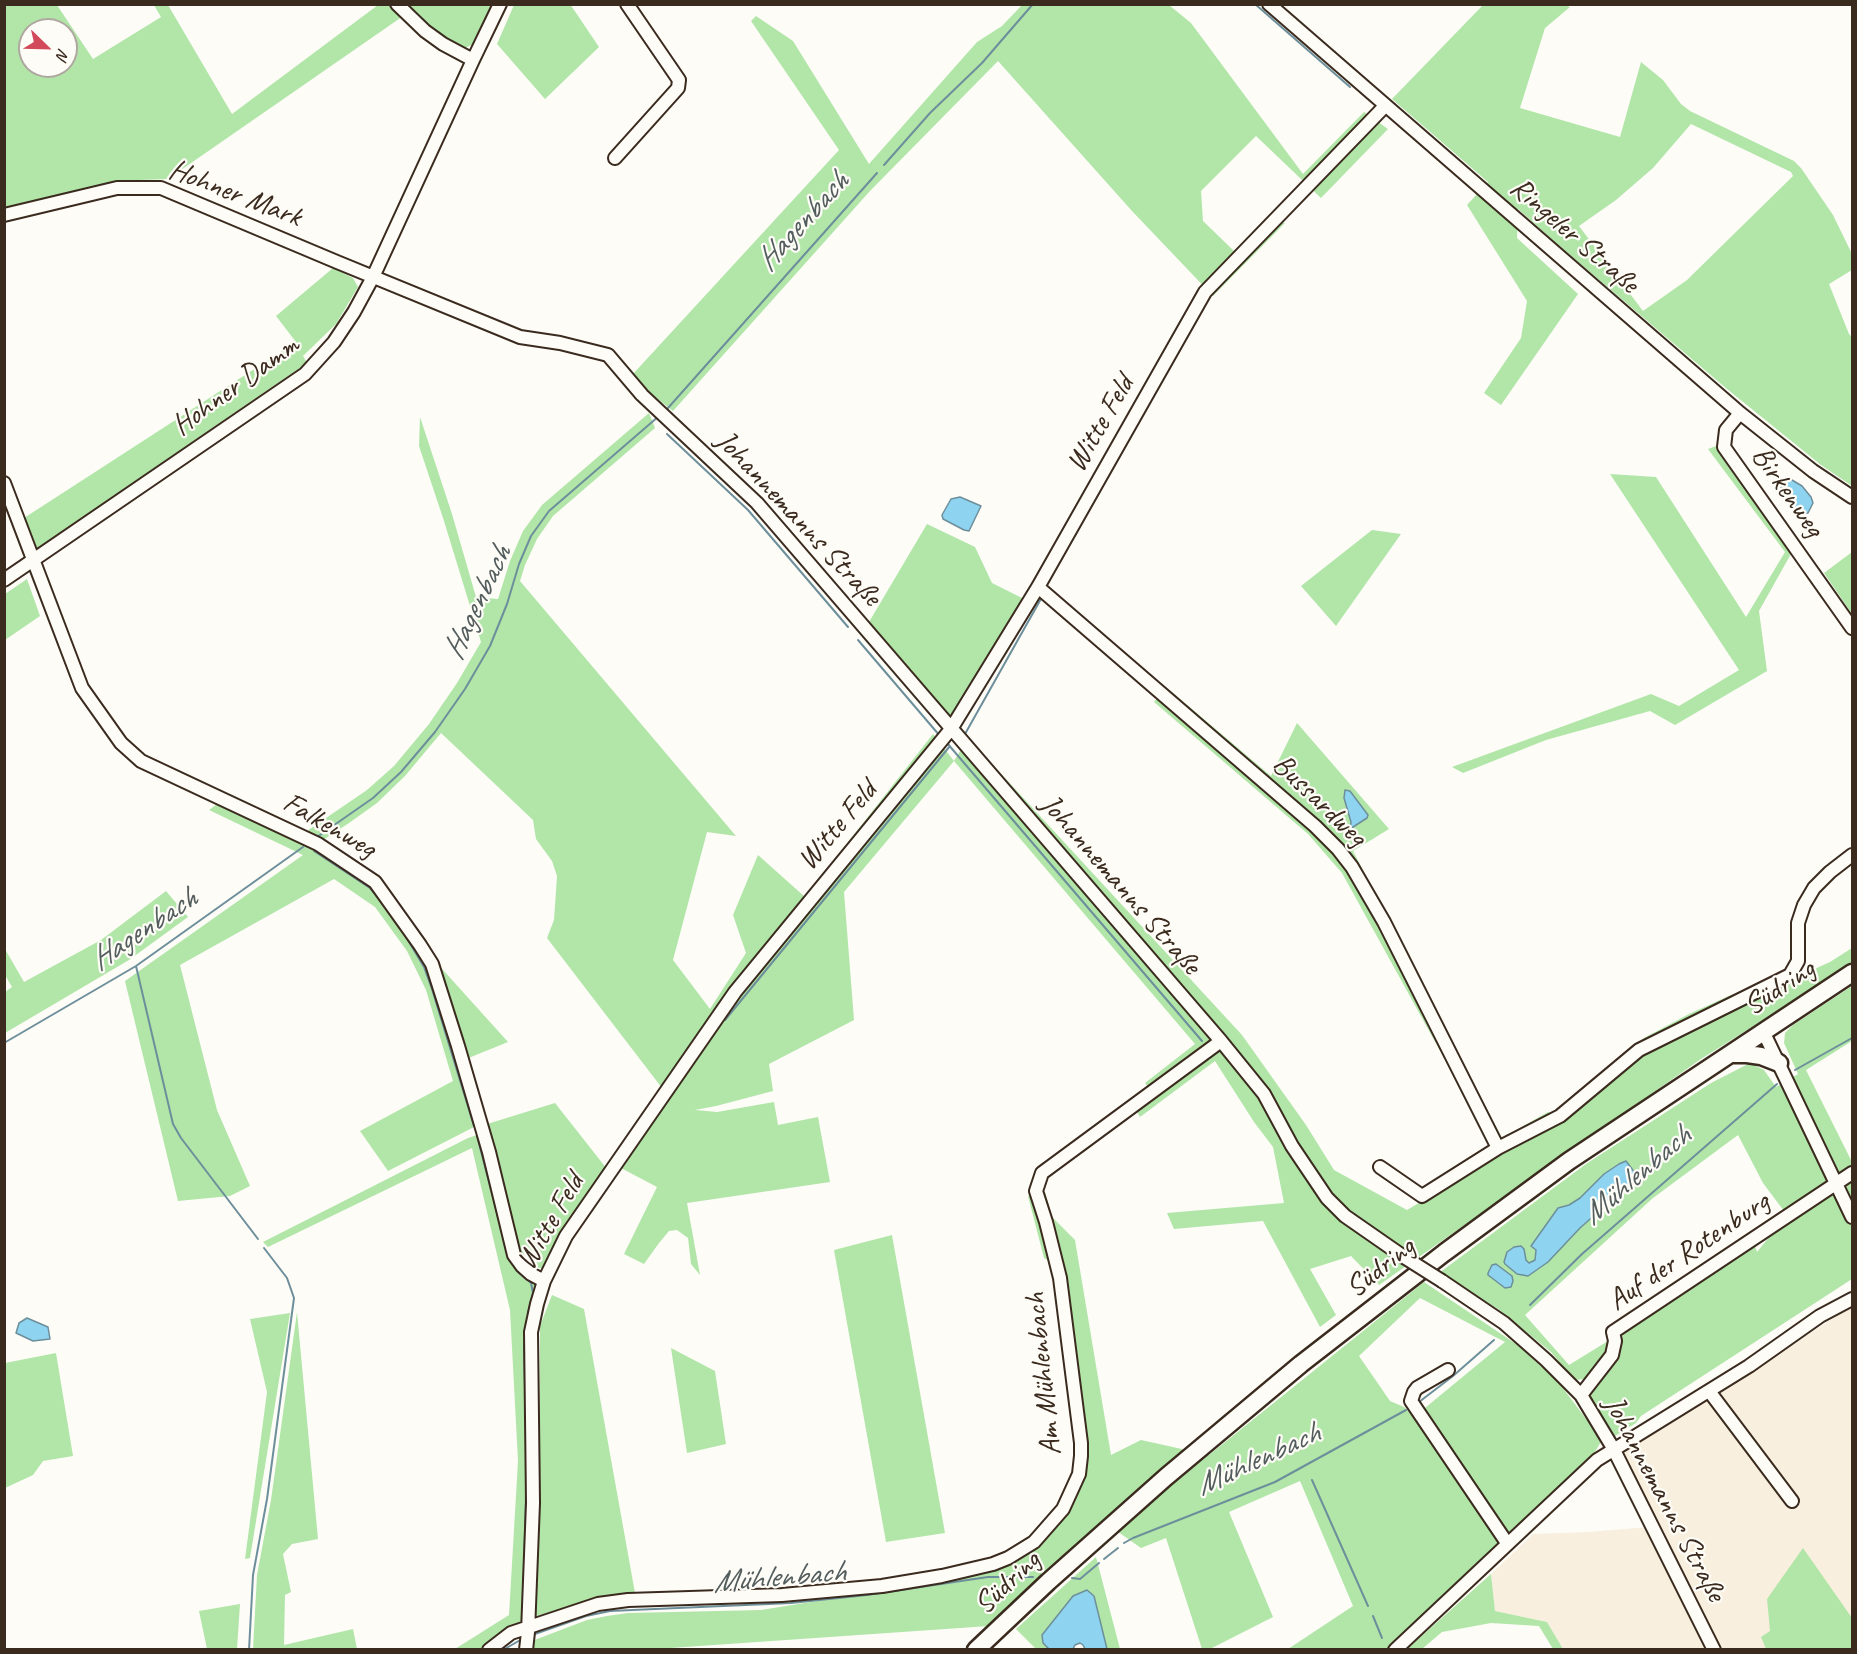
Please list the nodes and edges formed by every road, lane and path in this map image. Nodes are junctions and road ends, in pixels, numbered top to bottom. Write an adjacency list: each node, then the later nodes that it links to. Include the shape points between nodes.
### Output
1 (397, 4): 5 (street, via 425,31)
2 (500, 4): 5 (street, Hohner Damm)
3 (627, 4): 7 (street, via 679,80 678,88)
4 (1269, 4): 6 (street, Ringeler Straße)
5 (473, 60): 9 (street, Hohner Damm)
6 (1385, 106): 10 (street, Ringeler Straße); 15 (street, Witte Feld, via 1205,292)
7 (615, 159)
8 (4, 214): 9 (street, Hohner Mark, via 117,188 161,188)
9 (373, 277): 13 (street, Hohner Damm, via 334,342 305,374); 17 (street, Johannemanns Straße, via 520,337 608,355 642,395 757,503)
10 (1740, 413): 12 (street, Ringeler Straße); 16 (street, Birkenweg, via 1726,430 1724,447)
11 (4, 483): 13 (street, Falkenweg)
12 (1852, 497)
13 (33, 560): 14 (street, Hohner Damm); 29 (street, Falkenweg, via 82,688 121,743 141,761 318,844 375,882 420,945 432,964 458,1046 514,1255 531,1274)
14 (4, 580)
15 (1038, 587): 17 (street, Witte Feld); 24 (street, Bussardweg, via 1338,849 1384,922)
16 (1852, 628)
17 (951, 729): 21 (street, Johannemanns Straße); 29 (street, Witte Feld, via 735,992 566,1236)
18 (1852, 855): 24 (street, via 1814,888 1804,905 1798,922 1798,961 1790,975 1639,1050 1560,1116)
19 (1852, 973): 20 (main road, Südring)
20 (1763, 1031): 22 (main road, Südring); 23 (street)
21 (1221, 1041): 33 (street, Johannemanns Straße, bridge, via 1264,1094 1292,1146 1327,1198 1345,1216 1504,1323); 37 (street, Am Mühlenbach, via 1042,1173 1036,1191 1059,1278 1082,1456 1079,1474 1063,1509 1034,1542 1008,1558 942,1576 882,1586 782,1595 628,1600 598,1604)
22 (1731, 1054): 23 (main road, via 1761,1056); 40 (main road, Südring, via 1569,1161 1310,1357 1149,1492)
23 (1779, 1063): 27 (street)
24 (1498, 1148): 25 (street, via 1422,1196)
25 (1380, 1167)
26 (1852, 1173): 27 (street, Auf der Rotenburg)
27 (1837, 1182): 28 (street); 33 (street, Auf der Rotenburg, via 1614,1332 1612,1355)
28 (1852, 1217)
29 (544, 1281): 37 (street, Witte Feld, via 531,1332 533,1503)
30 (1852, 1299): 32 (street, via 1820,1316)
31 (1448, 1370): 36 (street, via 1417,1388 1411,1401)
32 (1709, 1391): 34 (street); 35 (street)
33 (1581, 1395): 34 (street, Johannemanns Straße)
34 (1613, 1448): 36 (street); 42 (street, Johannemanns Straße)
35 (1792, 1501)
36 (1507, 1543): 41 (street)
37 (528, 1626): 38 (street, Am Mühlenbach); 39 (street, Witte Feld)
38 (489, 1650)
39 (526, 1650)
40 (976, 1650)
41 (1395, 1650)
42 (1714, 1650)

